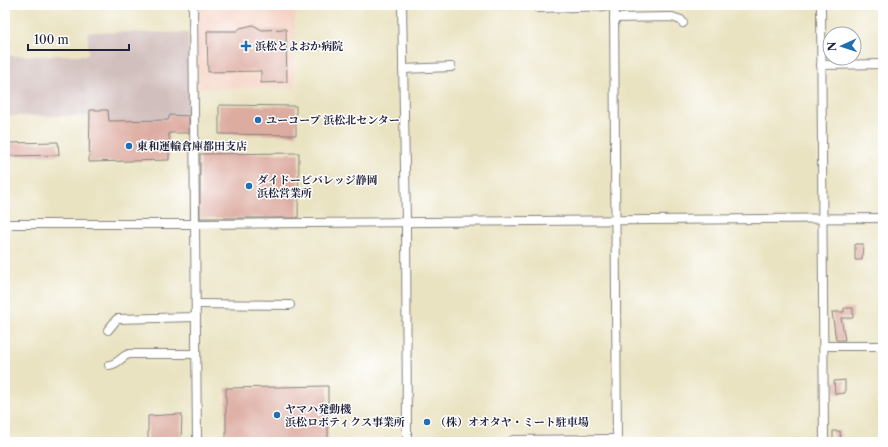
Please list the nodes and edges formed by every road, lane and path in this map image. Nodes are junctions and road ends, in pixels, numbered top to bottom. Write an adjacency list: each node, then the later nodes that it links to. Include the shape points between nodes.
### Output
1 (193, 5): 17 (street)
2 (402, 5): 11 (street)
3 (538, 5): 5 (street, via 538,8)
4 (821, 5): 9 (street)
5 (614, 6): 6 (street)
6 (614, 18): 7 (street, via 672,17); 14 (street)
7 (683, 23)
8 (883, 64): 9 (street)
9 (821, 65): 12 (street)
10 (451, 67): 11 (street)
11 (403, 69): 15 (street)
12 (823, 218): 13 (street); 14 (street); 22 (street)
13 (883, 218)
14 (615, 220): 15 (street); 27 (street)
15 (406, 222): 17 (street); 29 (street)
16 (5, 224): 17 (street)
17 (195, 224): 18 (street)
18 (196, 304): 19 (street); 20 (street)
19 (290, 305)
20 (196, 317): 21 (street, via 117,319); 24 (street)
21 (108, 330)
22 (824, 346): 23 (street); 30 (street)
23 (883, 346)
24 (196, 354): 25 (street, via 129,354 116,364); 28 (street)
25 (109, 365)
26 (512, 440): 27 (street)
27 (617, 441)
28 (197, 442)
29 (407, 442)
30 (824, 442)

